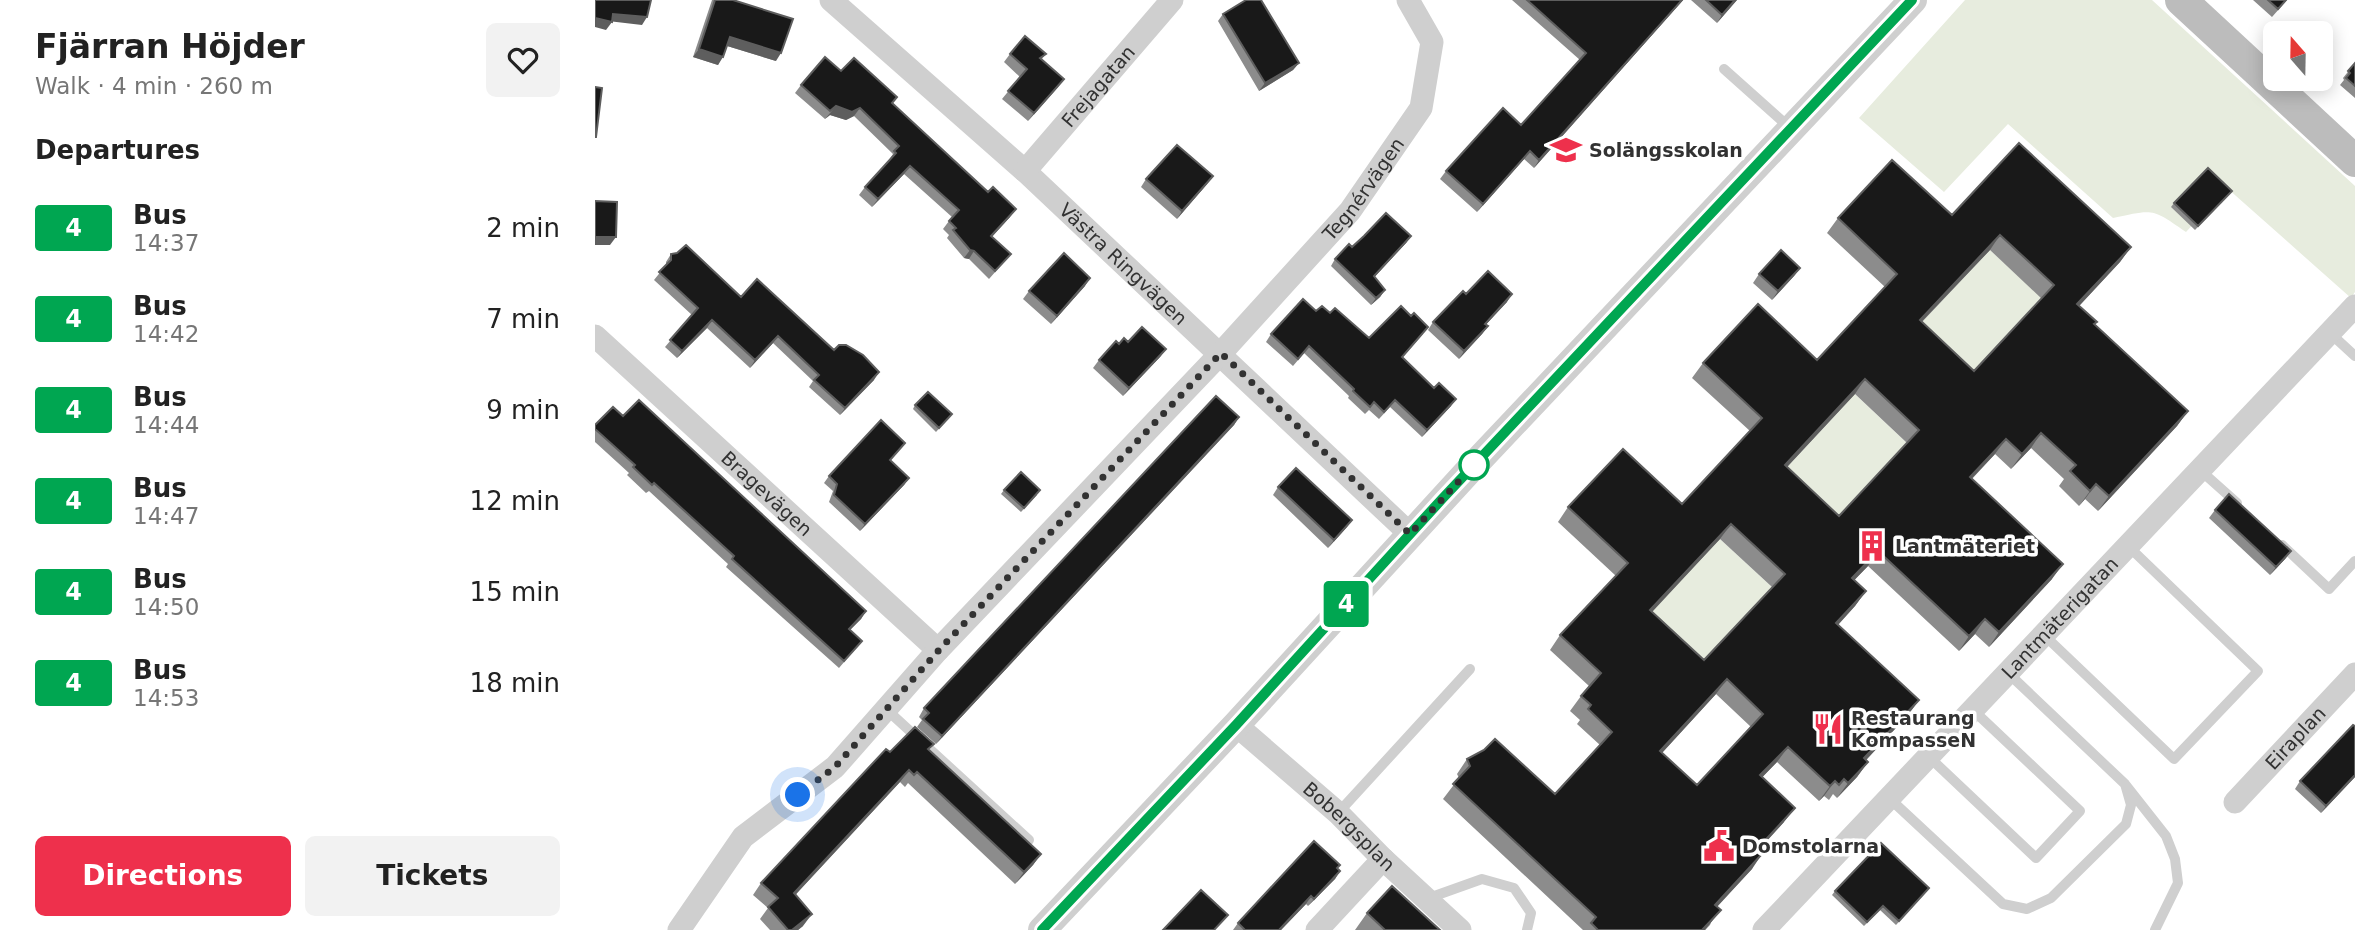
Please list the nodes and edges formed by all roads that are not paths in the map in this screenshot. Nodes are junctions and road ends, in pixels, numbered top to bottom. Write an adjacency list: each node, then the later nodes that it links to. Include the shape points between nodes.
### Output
1 (831, 0): 9 (street, Västra Ringvägen)
2 (1172, 0): 9 (street, Frejagatan)
3 (1408, 0): 13 (street, Tegnérvägen, via 1432,42 1421,108 1350,211)
4 (2181, 0): 8 (main road)
5 (1906, 2): 7 (street)
6 (1724, 69): 7 (lane)
7 (1791, 129): 17 (street)
8 (2355, 161)
9 (1025, 171): 13 (street, Västra Ringvägen)
10 (2355, 306): 11 (street, Lantmäterigatan)
11 (2330, 332): 14 (lane); 15 (street, Lantmäterigatan)
12 (595, 336): 22 (street, Bragevägen)
13 (1221, 353): 17 (street, Västra Ringvägen); 22 (street, Tegnérvägen)
14 (2355, 356)
15 (2200, 470): 16 (lane); 19 (street, Lantmäterigatan)
16 (2250, 516)
17 (1410, 534): 28 (street)
18 (2270, 534): 20 (lane, via 2329,589)
19 (2127, 546): 21 (street, Lantmäterigatan); 21 (lane, via 2258,671 2174,759)
20 (2355, 561)
21 (2044, 635): 24 (street, Lantmäterigatan)
22 (939, 650): 26 (street, Tegnérvägen)
23 (1471, 669): 33 (lane)
24 (2008, 673): 27 (street, Lantmäterigatan); 30 (lane)
25 (2352, 683): 32 (street, Eiraplan)
26 (887, 710): 34 (lane); 37 (street, Tegnérvägen, via 835,767 743,837)
27 (1973, 710): 29 (street, Lantmäterigatan); 29 (lane, via 2080,811 2036,858)
28 (1236, 725): 33 (street, Bobergsplan); 38 (street)
29 (1928, 756): 31 (street, Lantmäterigatan)
30 (2125, 784): 31 (lane, via 2131,805 2126,824 2051,898 2027,909 2003,904); 43 (lane, via 2166,836 2175,859 2178,883)
31 (1889, 798): 42 (street, Lantmäterigatan)
32 (2235, 802)
33 (1338, 813): 35 (street, Bobergsplan)
34 (1029, 840)
35 (1383, 859): 36 (street, Bobergsplan); 39 (street)
36 (1426, 899): 40 (street, Bobergsplan); 41 (lane, via 1482,878 1514,888 1531,913)
37 (679, 930)
38 (1042, 930)
39 (1317, 930)
40 (1460, 930)
41 (1527, 930)
42 (1765, 930)
43 (2155, 930)

